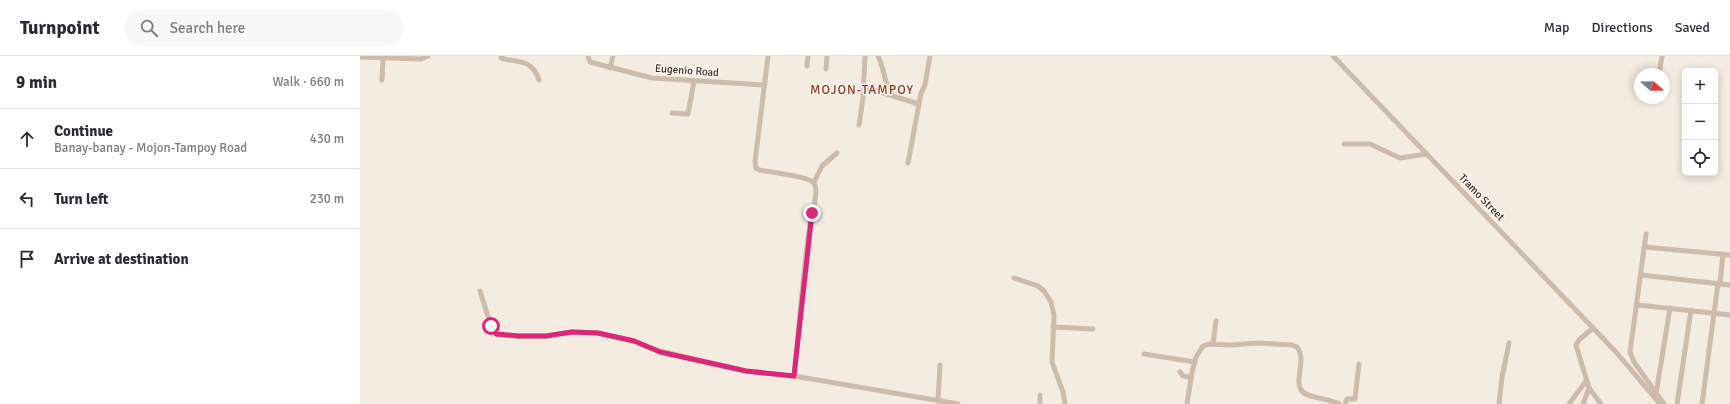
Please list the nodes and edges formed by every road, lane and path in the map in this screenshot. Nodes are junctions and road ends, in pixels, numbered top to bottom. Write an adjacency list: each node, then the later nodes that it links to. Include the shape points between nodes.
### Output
1 (428, 56): 14 (street, via 421,59)
2 (502, 56): 20 (street, via 504,59 525,62 532,66)
3 (588, 56): 16 (street, Eugenio Road, via 590,62)
4 (613, 56): 16 (street)
5 (768, 56): 22 (street)
6 (808, 56): 15 (street)
7 (827, 56): 18 (street)
8 (865, 56): 23 (street)
9 (878, 56): 24 (street)
10 (930, 56): 25 (street)
11 (1333, 56): 30 (street, Tramo Street)
12 (1662, 56): 17 (street)
13 (360, 57): 14 (street)
14 (384, 59): 19 (street)
15 (807, 66)
16 (610, 68): 21 (street, Eugenio Road, via 652,78)
17 (1660, 68)
18 (826, 69)
19 (382, 80)
20 (539, 80)
21 (694, 81): 22 (street, Eugenio Road); 26 (street, via 688,114)
22 (764, 85): 32 (street, via 756,168)
23 (863, 87): 25 (street); 27 (street)
24 (891, 93)
25 (920, 104): 31 (street)
26 (672, 113)
27 (859, 125)
28 (1344, 144): 30 (street, via 1370,144 1400,158)
29 (837, 153): 32 (street, via 822,166)
30 (1427, 154): 49 (street, Tramo Street)
31 (908, 163)
32 (814, 182): 58 (street, via 816,192 810,224)
33 (1646, 234): 34 (street)
34 (1645, 247): 35 (street); 37 (street)
35 (1723, 254): 36 (street); 39 (street)
36 (1730, 255)
37 (1641, 275): 39 (street); 42 (street)
38 (1014, 278): 48 (street, via 1038,286 1044,291 1053,307)
39 (1719, 283): 40 (street); 45 (street)
40 (1730, 285)
41 (480, 292): 58 (street, via 496,334 546,336 572,332 598,333 634,341 660,352 746,371)
42 (1638, 305): 43 (street); 62 (street, via 1630,352)
43 (1670, 308): 44 (street); 62 (street)
44 (1691, 310): 45 (street); 77 (street)
45 (1715, 313): 46 (street); 78 (street)
46 (1730, 315)
47 (1216, 321): 52 (street)
48 (1053, 327): 50 (street); 67 (street, via 1052,362)
49 (1593, 328): 60 (street, via 1576,345); 75 (street, Tramo Street)
50 (1093, 329)
51 (1509, 343): 71 (street)
52 (1213, 344): 54 (street, via 1203,346); 69 (street, via 1258,343 1295,346 1301,354 1299,385 1302,391)
53 (1144, 354): 54 (street)
54 (1195, 362): 59 (street)
55 (1359, 364): 70 (street, via 1355,399 1347,399)
56 (940, 365): 64 (street)
57 (1180, 372): 59 (street, via 1183,376)
58 (794, 376): 64 (street)
59 (1191, 377): 68 (street)
60 (1586, 381): 61 (street); 72 (street)
61 (1589, 388): 73 (street); 74 (street)
62 (1656, 394): 76 (street)
63 (1040, 395): 66 (street)
64 (938, 401): 65 (street)
65 (958, 404)
66 (1040, 404)
67 (1065, 404)
68 (1187, 404)
69 (1340, 404)
70 (1345, 404)
71 (1499, 404)
72 (1569, 404)
73 (1583, 404)
74 (1601, 404)
75 (1660, 404)
76 (1664, 404)
77 (1677, 404)
78 (1702, 404)

